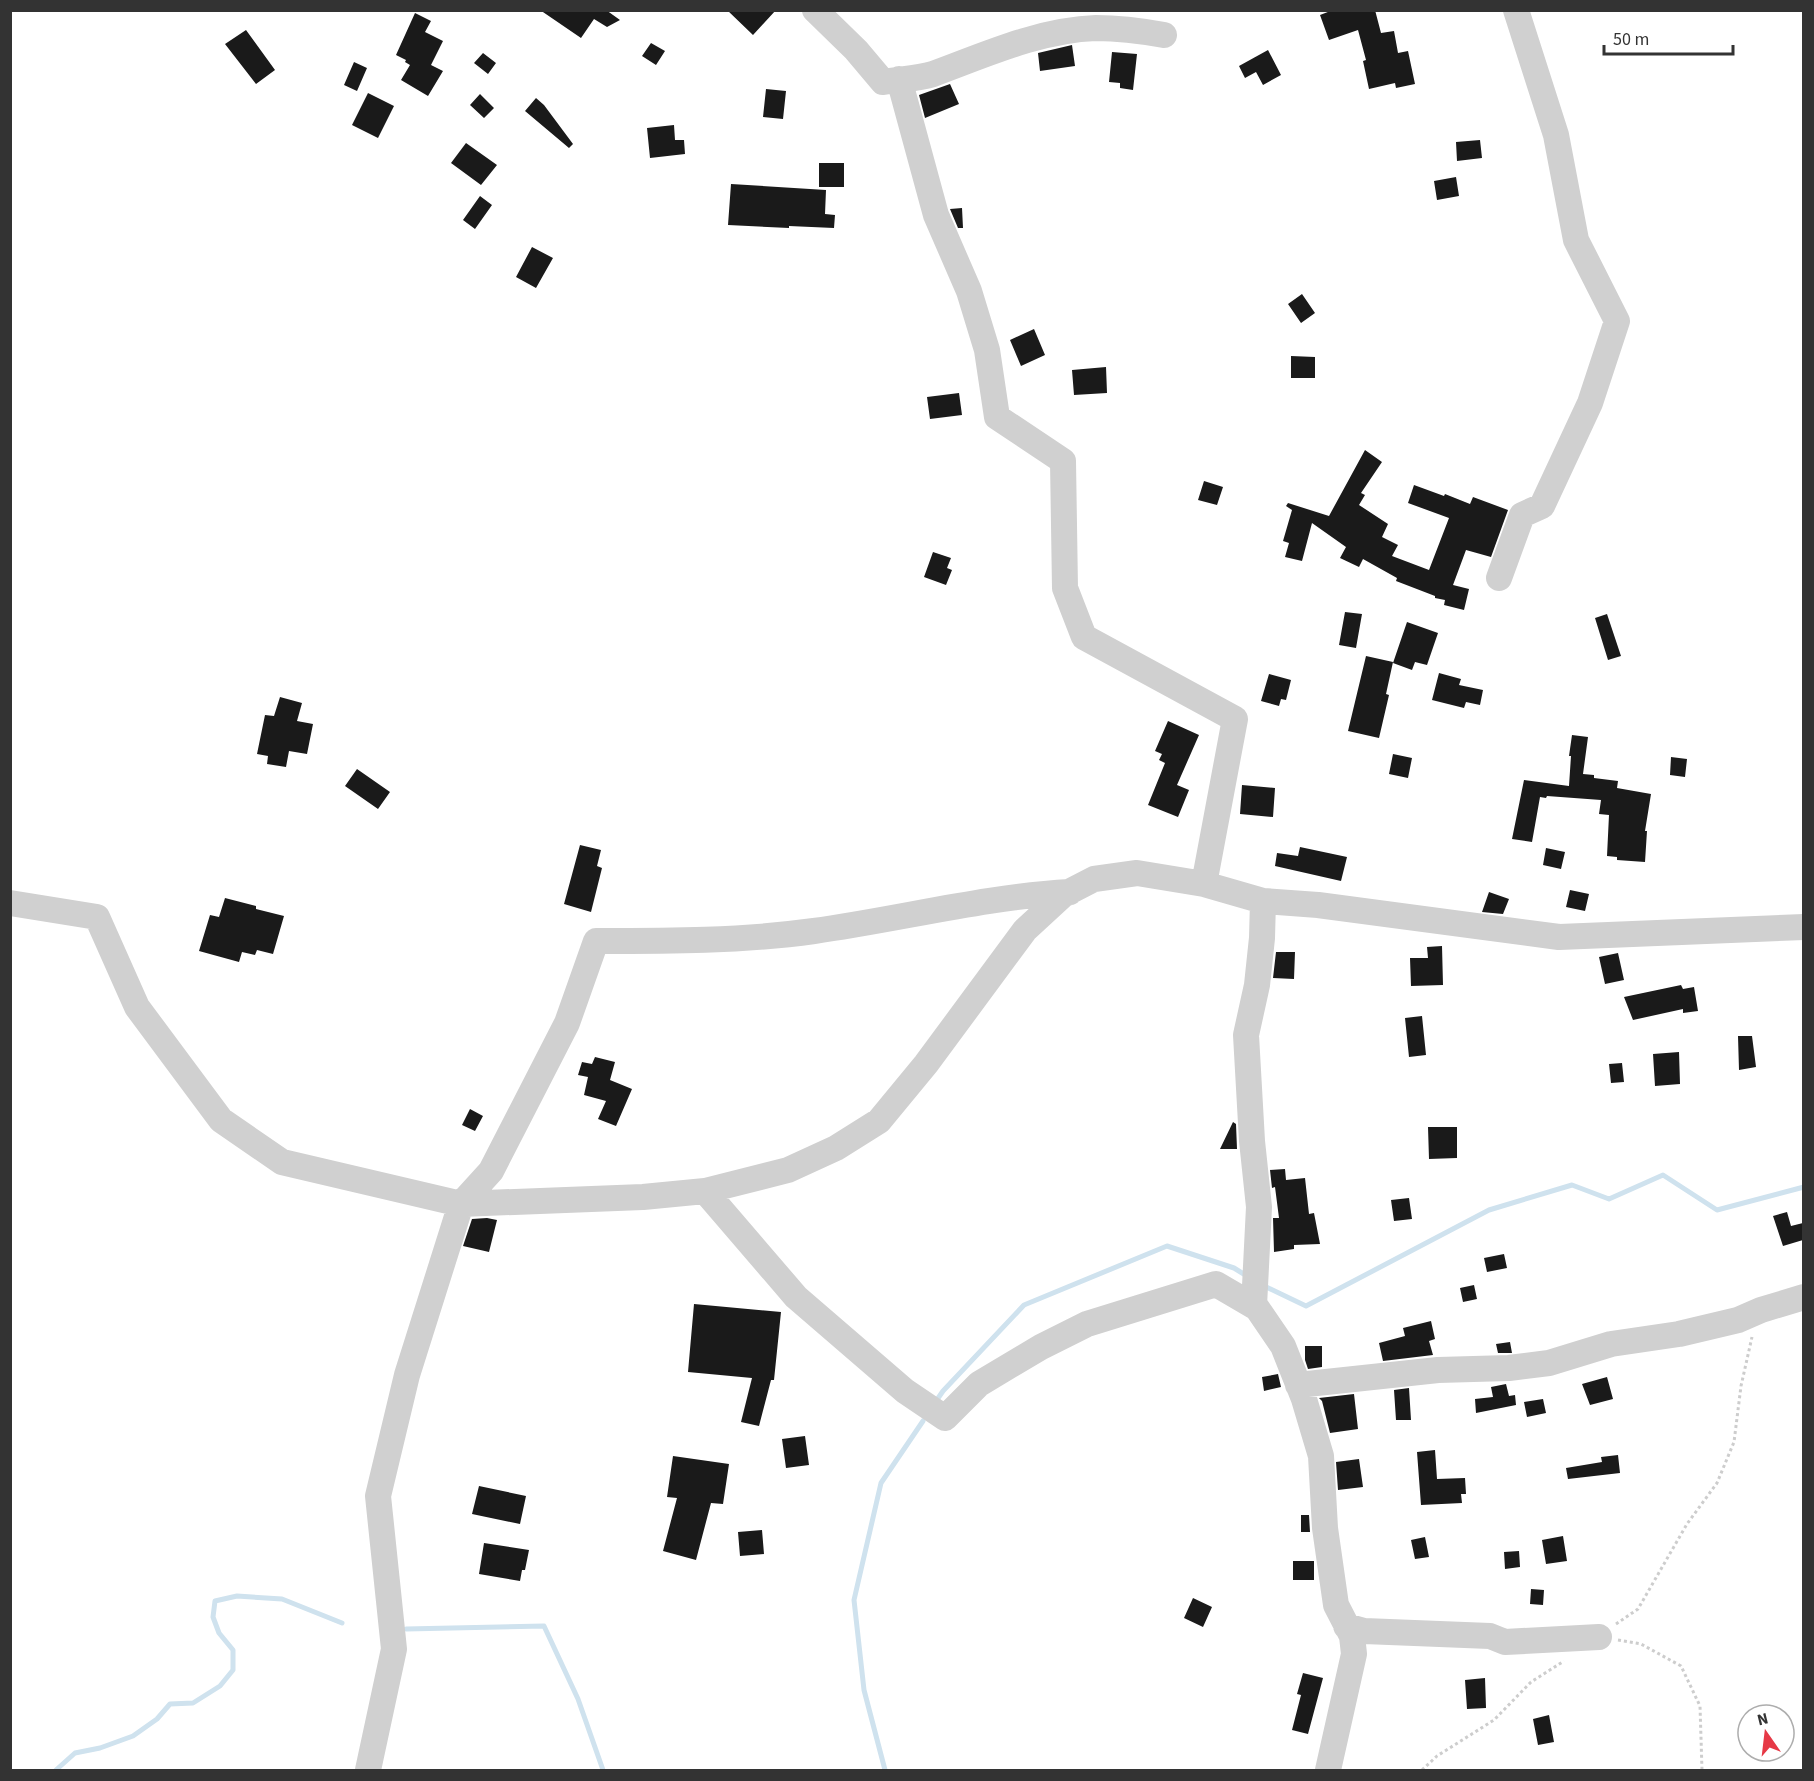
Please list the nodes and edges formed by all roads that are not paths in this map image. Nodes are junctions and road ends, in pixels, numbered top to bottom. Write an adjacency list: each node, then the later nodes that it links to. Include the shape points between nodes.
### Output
1 (816, 10): 4 (street, via 883,82)
2 (1516, 10): 5 (street, via 1556,135 1576,240 1617,321 1590,403 1542,506 1522,515)
3 (1164, 35): 4 (street, via 1095,28 1059,33 978,55 930,75)
4 (898, 80): 6 (street, via 936,215 969,291 987,350 997,417 1063,461 1065,588 1084,637 1235,719)
5 (1499, 578)
6 (1204, 884): 7 (street, via 1137,873 1094,879); 8 (street)
7 (1070, 892): 11 (street, via 1025,930 879,1121 836,1148 788,1170); 12 (street, via 1029,894 813,931 698,941 596,941 562,1033 491,1171)
8 (1263, 901): 10 (street, via 1559,937); 14 (street, via 1257,985 1246,1035 1259,1207)
9 (10, 903): 12 (street, via 97,917 137,1007 221,1120 282,1162)
10 (1803, 927)
11 (705, 1191): 12 (street); 14 (street, via 796,1297 905,1391 945,1418 979,1384 1087,1324 1216,1284)
12 (461, 1204): 18 (street, via 407,1375 378,1496 394,1649)
13 (1803, 1297): 15 (street, via 1738,1320 1611,1344 1549,1363)
14 (1254, 1306): 15 (street, via 1283,1346)
15 (1298, 1385): 16 (street, via 1321,1456 1325,1528 1336,1605)
16 (1346, 1626): 17 (street, via 1364,1631 1490,1636 1505,1642); 19 (street, via 1352,1636 1354,1654)
17 (1599, 1637)
18 (368, 1770)
19 (1328, 1770)

